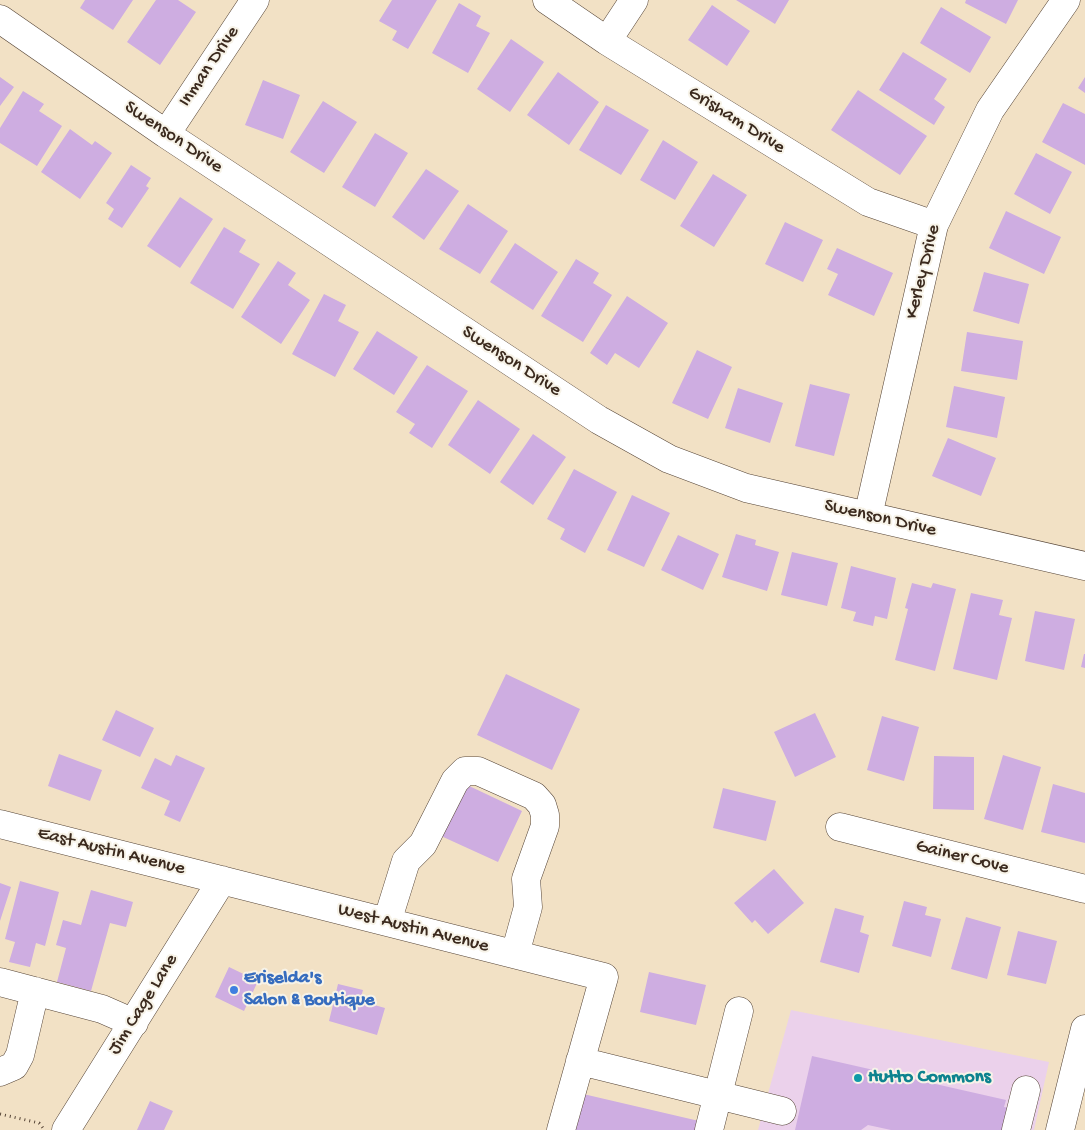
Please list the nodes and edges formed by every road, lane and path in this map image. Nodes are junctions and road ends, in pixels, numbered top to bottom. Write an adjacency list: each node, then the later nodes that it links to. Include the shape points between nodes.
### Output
1 (255, 0): 7 (street, Inman Drive)
2 (547, 0): 6 (street, Grisham Drive)
3 (634, 0): 6 (street)
4 (1066, 0): 8 (street, Kerley Drive, via 990,110)
5 (0, 19): 7 (street, Swenson Drive)
6 (607, 41): 8 (street, Grisham Drive, via 868,202)
7 (166, 134): 9 (street, Swenson Drive, via 599,420 668,459 746,488)
8 (934, 225): 9 (street, Kerley Drive)
9 (868, 516): 10 (street, Swenson Drive)
10 (1085, 566)
11 (0, 824): 13 (street, East Austin Avenue)
12 (840, 827): 14 (street, Gainer Cove)
13 (222, 880): 15 (street, West Austin Avenue); 20 (street, Jim Cage Lane)
14 (1085, 889)
15 (387, 922): 16 (street, West Austin Avenue); 16 (street, via 406,861 423,844 455,781 465,771 478,771 534,796 545,815 545,826 526,879 528,907)
16 (515, 954): 22 (street, West Austin Avenue, via 604,977)
17 (0, 982): 18 (street)
18 (35, 991): 20 (street, via 102,1009); 23 (street, via 20,1055 14,1066)
19 (739, 1012): 25 (street)
20 (134, 1023): 29 (street, Jim Cage Lane)
21 (1085, 1029): 33 (street)
22 (580, 1061): 25 (street); 30 (street)
23 (0, 1072)
24 (1026, 1090): 32 (street)
25 (718, 1095): 26 (street); 31 (street)
26 (782, 1111)
27 (0, 1114): 28 (path, via 39,1124)
28 (46, 1130)
29 (66, 1130)
30 (561, 1130)
31 (710, 1130)
32 (1016, 1130)
33 (1060, 1130)

